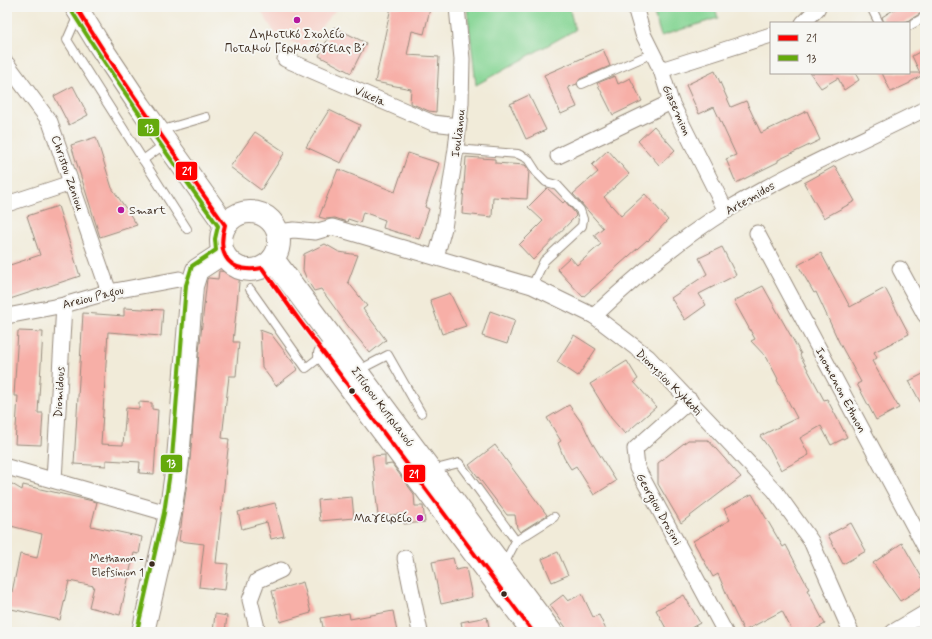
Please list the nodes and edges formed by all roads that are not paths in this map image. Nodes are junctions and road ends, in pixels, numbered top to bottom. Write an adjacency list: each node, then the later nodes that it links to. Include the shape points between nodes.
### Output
1 (457, 7): 19 (street, Ioulianou, via 462,59)
2 (636, 7): 11 (street, Giasemion, via 643,34)
3 (818, 7): 7 (street)
4 (871, 7): 8 (lane)
5 (81, 9): 20 (main road, via 108,41); 23 (lane, via 67,40)
6 (925, 17): 9 (lane)
7 (804, 22)
8 (878, 22)
9 (910, 25)
10 (770, 35): 14 (street)
11 (653, 54): 14 (street, Giasemion); 15 (lane)
12 (285, 59): 19 (street, Vikela, via 433,123)
13 (7, 64): 24 (street, Christou Zeniou, via 50,122)
14 (661, 70): 16 (street, Giasemion)
15 (582, 84)
16 (670, 102): 22 (street); 26 (street, Giasemion)
17 (925, 109): 26 (street, Artemidos, via 786,177)
18 (206, 117): 20 (lane)
19 (458, 126): 21 (street, Ioulianou)
20 (168, 135): 23 (lane); 27 (main road)
21 (456, 149): 32 (street, Ioulianou, via 444,228); 36 (lane, via 518,154 528,159 546,182 557,185 580,210 582,226 544,262)
22 (558, 156)
23 (143, 160): 28 (lane)
24 (71, 182): 25 (street); 38 (street, Christou Zeniou)
25 (7, 204)
26 (726, 211): 42 (street, Artemidos, via 671,249)
27 (230, 220): 29 (main road, via 249,212 258,213 267,217); 31 (main road, via 221,234)
28 (187, 229)
29 (278, 232): 32 (street, Dionysiou Kykkoti, via 315,232 332,227); 33 (main road, via 277,251)
30 (757, 233): 53 (street, Inomenon Ethnon)
31 (223, 253): 33 (main road, via 229,262 247,270); 50 (main road, via 196,270 192,286 178,459)
32 (436, 257): 36 (street, Dionysiou Kykkoti)
33 (267, 263): 43 (main road, Σπύρου Κυπριανού); 44 (main road, Σπύρου Κυπριανού)
34 (900, 269): 40 (street)
35 (178, 279): 38 (street, Areiou Pagou)
36 (532, 286): 42 (street, Dionysiou Kykkoti)
37 (250, 289): 43 (lane, via 306,368)
38 (109, 292): 39 (street, Areiou Pagou)
39 (64, 305): 41 (street, Areiou Pagou); 49 (street, Diomidous)
40 (925, 315)
41 (7, 316)
42 (594, 316): 45 (street, Dionysiou Kykkoti, via 648,357)
43 (325, 354): 61 (main road, Σπύρου Κυπριανού)
44 (357, 371): 46 (lane, via 388,355); 48 (main road, Σπύρου Κυπριανού)
45 (690, 400): 63 (street, Georgiou Drosini, via 635,449 637,468); 64 (street, Dionysiou Kykkoti, via 774,491 811,541)
46 (421, 413)
47 (7, 467): 49 (street)
48 (431, 470): 52 (lane, via 459,463); 55 (main road, Σπύρου Κυπριανού)
49 (54, 480): 50 (street)
50 (170, 514): 58 (main road)
51 (554, 517): 52 (lane)
52 (516, 541): 55 (lane)
53 (925, 547)
54 (405, 558): 60 (street)
55 (503, 566): 62 (main road, Σπύρου Κυπριανού)
56 (281, 570): 59 (street, via 257,581 252,593 250,600)
57 (925, 613): 65 (street)
58 (143, 632)
59 (258, 632)
60 (420, 632)
61 (533, 632)
62 (551, 632)
63 (725, 632)
64 (852, 632)
65 (894, 632)

